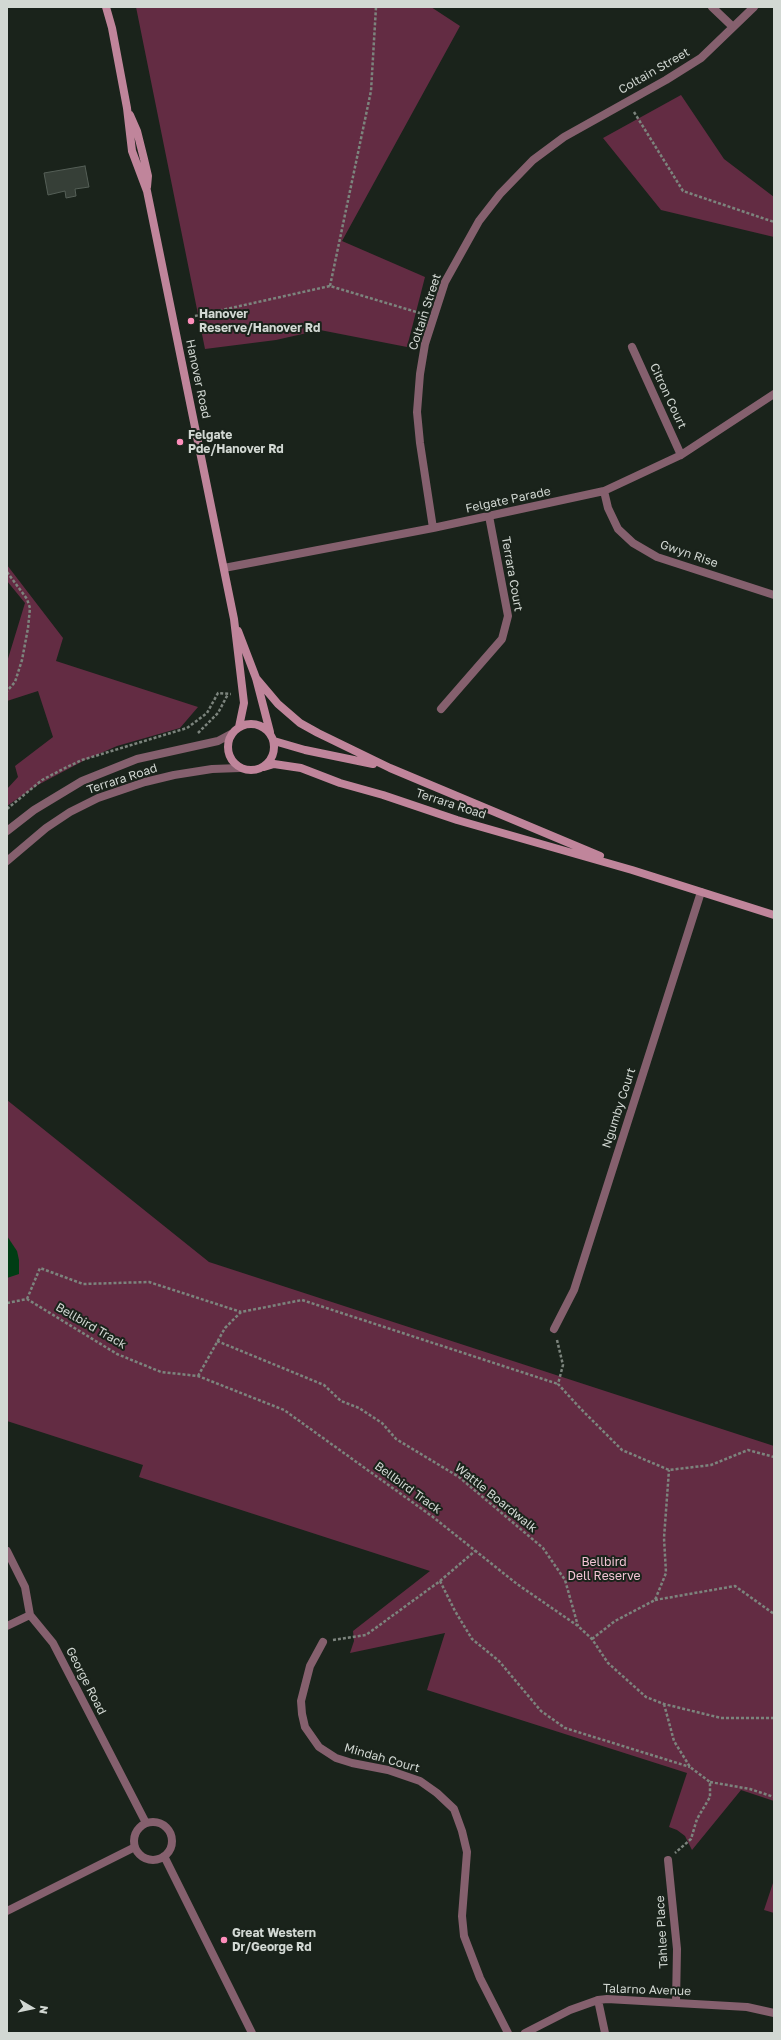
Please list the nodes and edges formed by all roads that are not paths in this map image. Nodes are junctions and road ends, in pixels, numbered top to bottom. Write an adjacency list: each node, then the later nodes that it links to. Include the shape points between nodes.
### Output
1 (106, 7): 11 (main road, Hanover Road, via 127,108 137,131 148,176 147,192)
2 (712, 7): 4 (street)
3 (754, 7): 4 (street, Coltain Street)
4 (733, 27): 10 (street, Coltain Street, via 700,58 564,137 533,160 478,220 445,282 425,344 420,374 417,412)
5 (632, 347): 7 (street, Citron Court)
6 (774, 394): 7 (street, Felgate Parade)
7 (681, 455): 8 (street, Felgate Parade)
8 (604, 491): 9 (street, Felgate Parade); 12 (street, Gwyn Rise, via 608,508 618,529 633,543 656,557)
9 (489, 516): 10 (street, Felgate Parade); 15 (street, Terrara Court, via 508,616 502,639)
10 (433, 528): 11 (street, Felgate Parade)
11 (224, 568): 13 (main road, Hanover Road)
12 (774, 594)
13 (234, 619): 14 (main road, Hanover Road); 16 (main road, Hanover Road, via 244,703)
14 (256, 678): 18 (main road, Hanover Road); 21 (main road, Terrara Road, via 278,704 300,723)
15 (441, 709)
16 (239, 727): 17 (main road); 18 (main road, via 255,724 263,726)
17 (231, 734): 20 (main road, via 229,756); 22 (street, Terrara Road, via 218,741 137,759 82,781 34,810)
18 (272, 737): 19 (main road, via 273,756); 21 (main road, Terrara Road, via 305,750)
19 (264, 767): 20 (main road, via 256,770); 24 (main road, Terrara Road, via 274,764 301,768 457,820)
20 (240, 768): 23 (street, Terrara Road, via 174,775 98,798 52,824)
21 (390, 768): 24 (main road, Terrara Road)
22 (7, 831)
23 (7, 861)
24 (632, 870): 25 (main road, Terrara Road)
25 (701, 892): 26 (main road, Terrara Road); 27 (street, Ngumby Court, via 574,1290)
26 (774, 915)
27 (554, 1329)
28 (7, 1552): 29 (street, George Road, via 25,1587)
29 (30, 1615): 30 (street); 32 (street, George Road, via 53,1643)
30 (7, 1626)
31 (323, 1642): 41 (street, Mindah Court, via 310,1666 301,1701 305,1727 319,1747 336,1758 388,1770 420,1781 454,1808 467,1852 462,1916 464,1936 480,1978)
32 (146, 1823): 33 (street, via 135,1834); 34 (street, via 158,1822 169,1830 171,1847)
33 (135, 1847): 34 (street, via 146,1859 157,1860); 36 (street)
34 (164, 1856): 40 (street)
35 (668, 1860): 38 (street, Tahlee Place, via 677,1949)
36 (7, 1911)
37 (598, 2000): 38 (street, Talarno Avenue); 42 (street, Talarno Avenue, via 570,2010); 43 (street)
38 (676, 2002): 39 (street, Talarno Avenue, via 747,2007)
39 (774, 2014)
40 (252, 2033)
41 (508, 2033)
42 (525, 2033)
43 (605, 2033)

